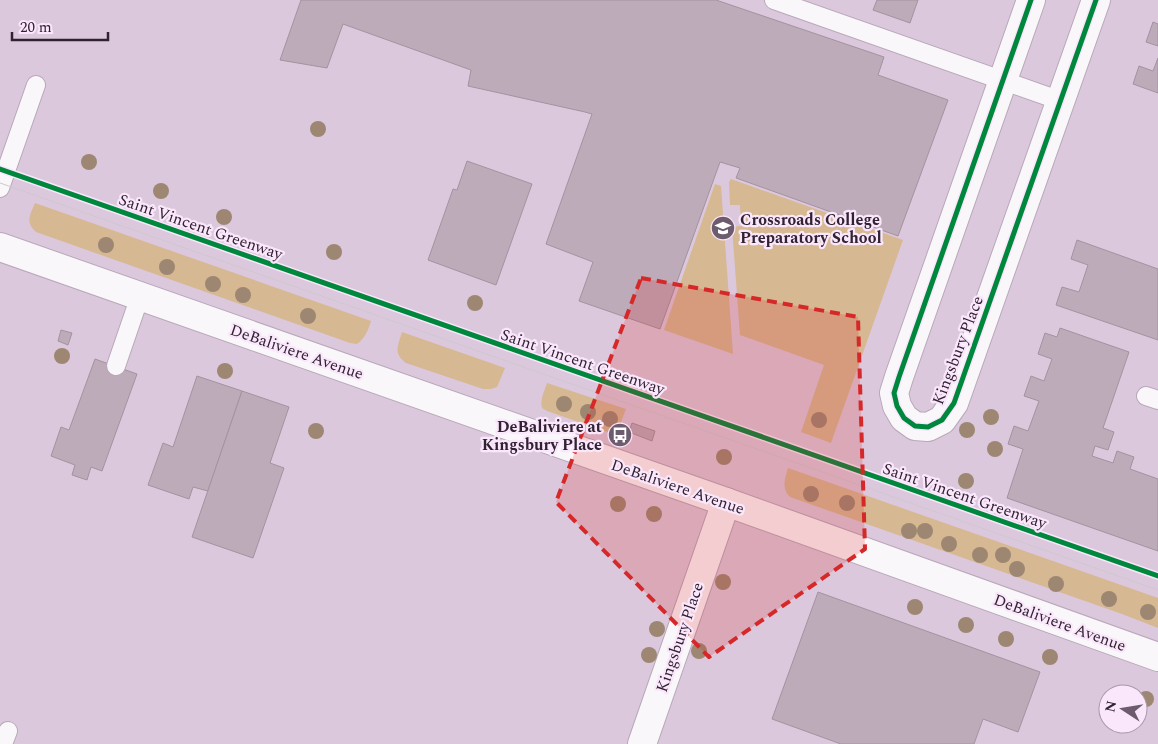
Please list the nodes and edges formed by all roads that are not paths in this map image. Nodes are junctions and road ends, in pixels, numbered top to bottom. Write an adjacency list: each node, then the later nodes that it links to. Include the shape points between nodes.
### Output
1 (774, 0): 4 (lane)
2 (1031, 0): 4 (main road, Kingsbury Place)
3 (1096, 0): 6 (main road, Kingsbury Place)
4 (1003, 80): 6 (lane); 6 (main road, Kingsbury Place, via 894,393 904,418 915,426 928,427 942,420 954,404)
5 (36, 85): 7 (lane)
6 (1061, 101)
7 (0, 188)
8 (0, 247): 9 (main road, DeBaliviere Avenue)
9 (140, 296): 10 (lane); 11 (main road, DeBaliviere Avenue)
10 (116, 366)
11 (726, 502): 12 (main road, DeBaliviere Avenue); 13 (main road, Kingsbury Place)
12 (1158, 657)
13 (642, 744)

